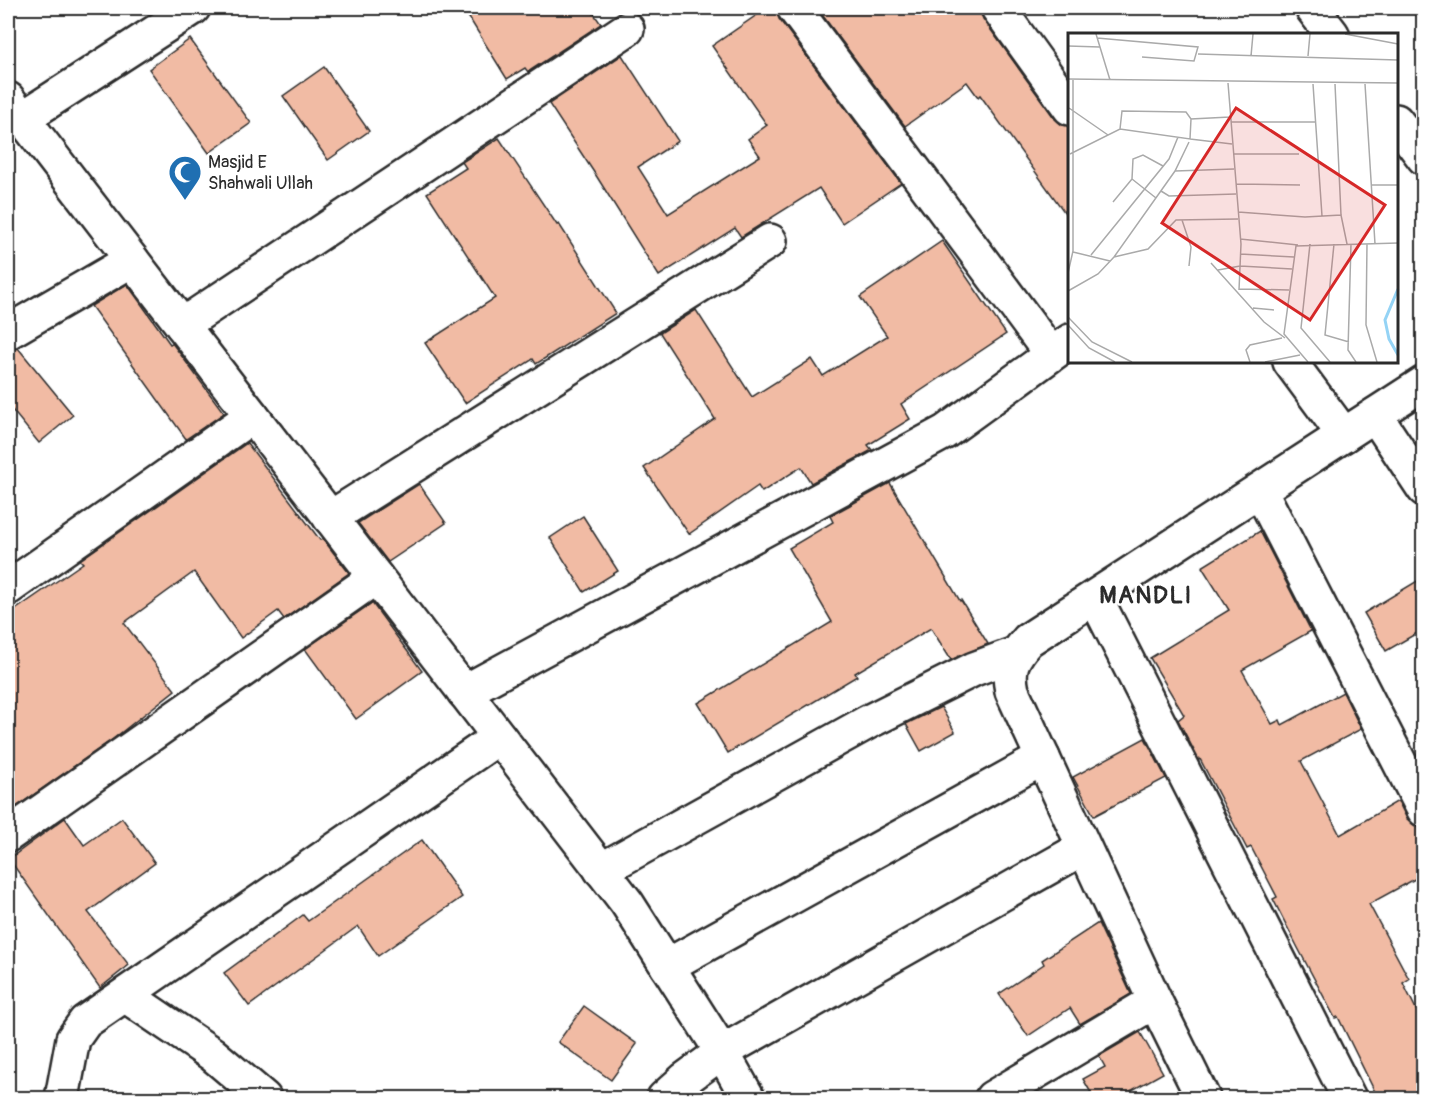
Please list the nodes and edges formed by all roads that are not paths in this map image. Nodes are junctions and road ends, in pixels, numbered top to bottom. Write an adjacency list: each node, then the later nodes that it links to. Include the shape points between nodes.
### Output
1 (193, 8): 8 (street)
2 (794, 8): 15 (street)
3 (998, 8): 7 (street)
4 (1312, 8): 6 (street)
5 (627, 29): 13 (street)
6 (1331, 33)
7 (1068, 105)
8 (15, 109): 12 (street)
9 (1398, 124): 10 (street)
10 (1424, 158)
11 (770, 242): 23 (street)
12 (132, 260): 13 (street); 14 (street)
13 (182, 325): 19 (street)
14 (8, 332)
15 (1060, 347): 28 (street, via 945,432)
16 (1291, 363): 20 (street)
17 (1424, 383): 18 (street)
18 (1375, 415): 20 (street); 21 (street)
19 (252, 416): 23 (street); 25 (street)
20 (1344, 435): 22 (street)
21 (1424, 489)
22 (1260, 490): 26 (street); 31 (street)
23 (330, 518): 24 (street)
24 (376, 577): 28 (street); 32 (street)
25 (8, 588)
26 (1095, 597): 27 (street, via 1028,640); 45 (street)
27 (1015, 654): 30 (street, via 1008,674 1012,692); 34 (street, via 974,669 868,722)
28 (464, 692): 29 (street)
29 (499, 737): 34 (street); 36 (street)
30 (1043, 758): 33 (street); 35 (street)
31 (1424, 810)
32 (8, 835)
33 (1083, 848): 37 (street); 38 (street)
34 (601, 870): 35 (street)
35 (667, 966): 38 (street)
36 (125, 994): 39 (street, via 85,1022 73,1039); 40 (street, via 213,1054)
37 (1155, 1001): 43 (street); 44 (street)
38 (722, 1052): 41 (street); 42 (street)
39 (62, 1098)
40 (264, 1098)
41 (664, 1098)
42 (748, 1098)
43 (992, 1098)
44 (1203, 1098)
45 (1349, 1098)

